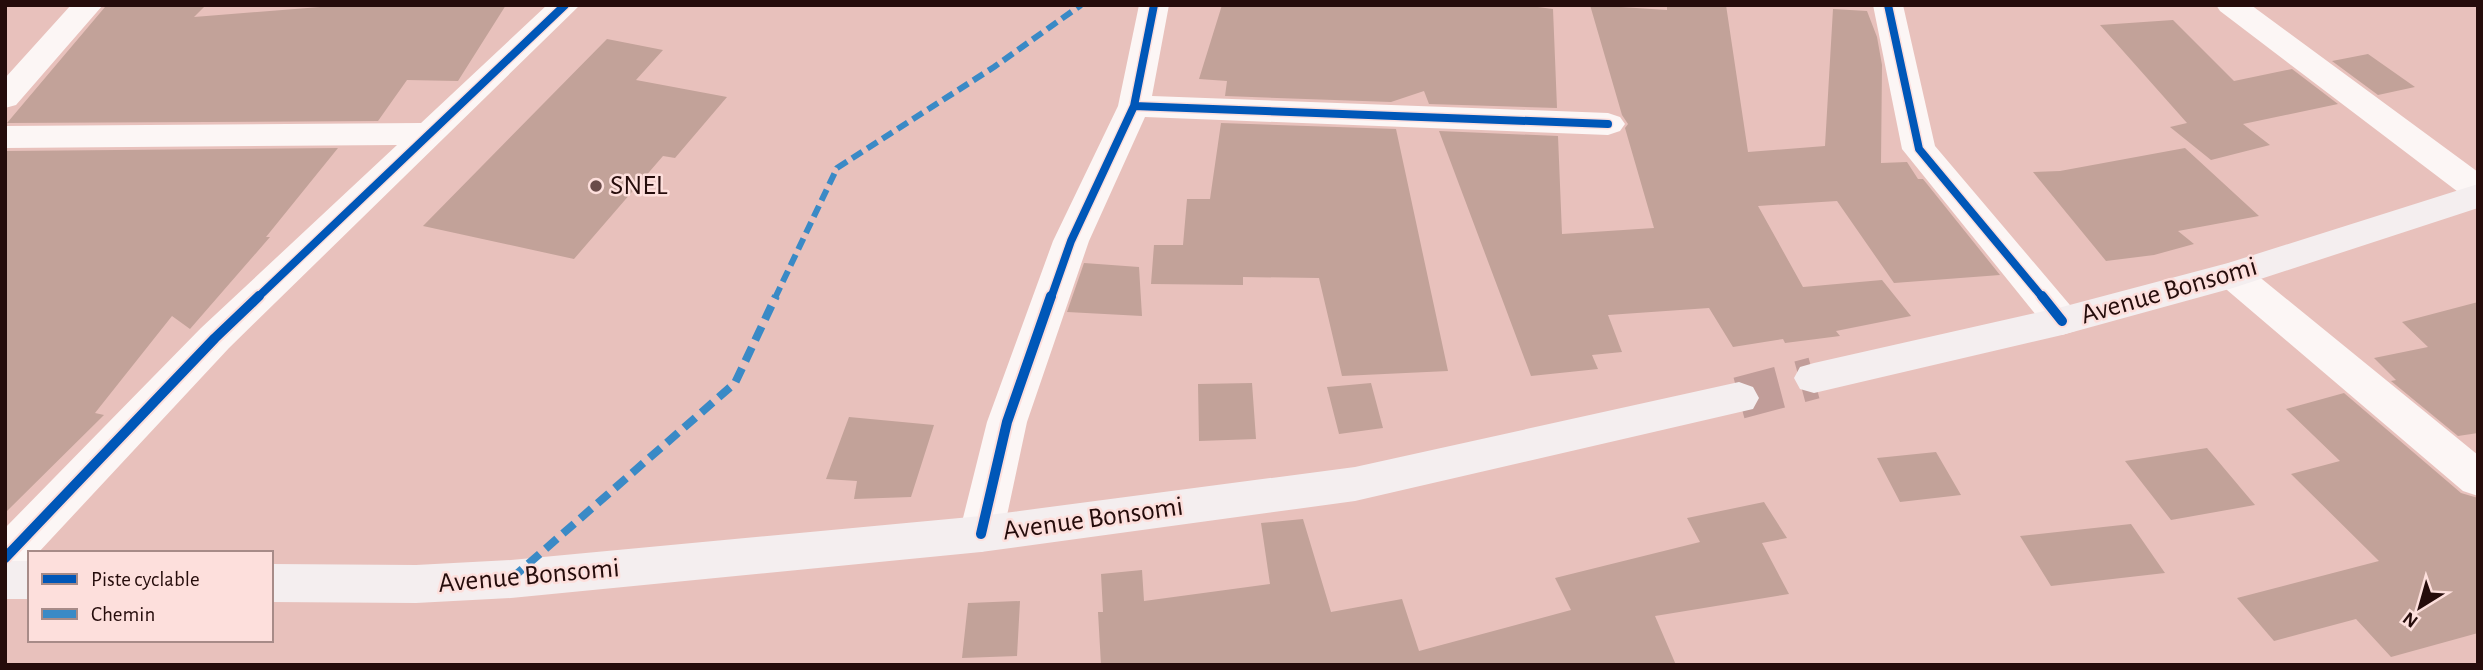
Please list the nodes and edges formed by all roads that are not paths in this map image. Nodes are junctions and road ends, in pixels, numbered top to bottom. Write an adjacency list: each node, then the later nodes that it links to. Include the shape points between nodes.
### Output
1 (88, 5): 6 (street)
2 (565, 5): 9 (street)
3 (1154, 5): 7 (street)
4 (1888, 5): 14 (street, via 1919,149)
5 (2231, 5): 11 (street)
6 (5, 98)
7 (1134, 106): 8 (street); 18 (street, via 1067,254 1007,422)
8 (1608, 124)
9 (429, 134): 10 (street); 19 (street, via 215,338)
10 (5, 137)
11 (2478, 190)
12 (2478, 196): 13 (main road, Avenue Bonsomi)
13 (2233, 275): 14 (main road, Avenue Bonsomi); 17 (street)
14 (2062, 321): 15 (main road, Avenue Bonsomi)
15 (1814, 378)
16 (1739, 398): 18 (main road, Avenue Bonsomi, via 1355,484)
17 (2478, 480)
18 (981, 534): 22 (main road, Avenue Bonsomi, via 511,579)
19 (5, 558)
20 (5, 580): 21 (main road)
21 (28, 580)
22 (273, 583)

